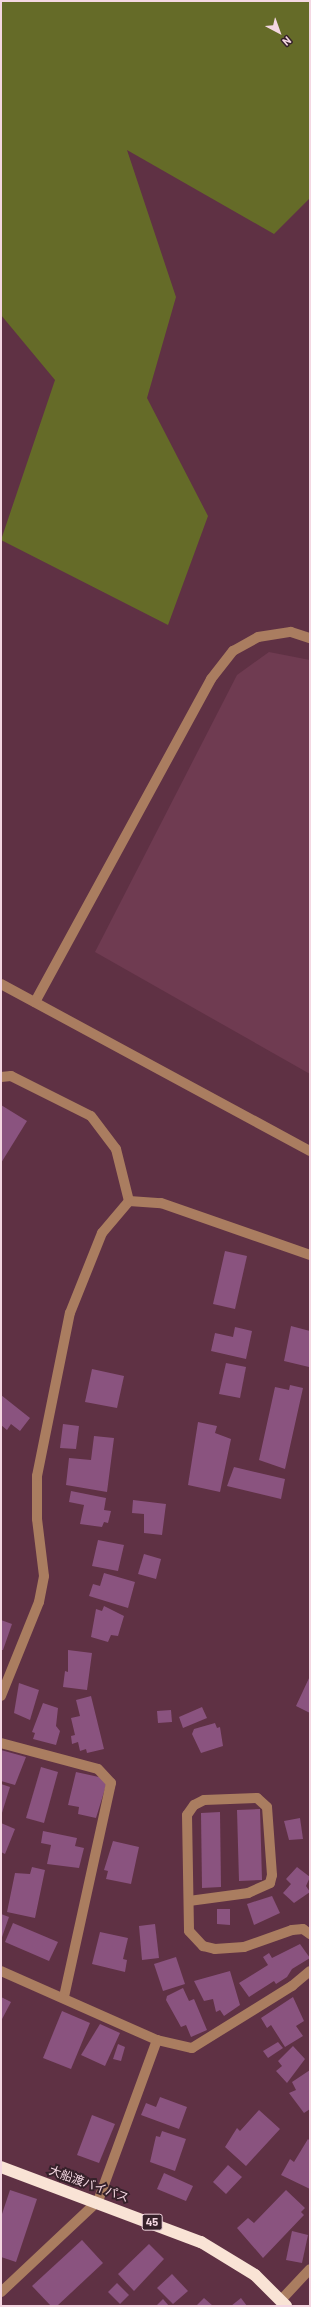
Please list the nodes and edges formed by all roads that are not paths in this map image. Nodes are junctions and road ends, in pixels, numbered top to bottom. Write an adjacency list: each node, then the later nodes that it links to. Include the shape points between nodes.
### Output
1 (310, 638): 3 (street, via 291,632 258,637 233,651 211,679)
2 (1, 984): 3 (street)
3 (35, 1002): 5 (street)
4 (1, 1077): 6 (street, via 10,1076 90,1116 116,1149)
5 (310, 1151)
6 (129, 1201): 7 (street, via 161,1203); 8 (street, via 102,1233 70,1313 37,1476 37,1519 44,1576 40,1602)
7 (310, 1255)
8 (1, 1696)
9 (1, 1743): 14 (street, via 98,1769 111,1783)
10 (189, 1901): 10 (street, via 187,1815 194,1806 204,1800 263,1800 272,1875 270,1883 248,1894); 11 (street, via 189,1931 203,1946 215,1949 244,1947 292,1930 303,1929)
11 (310, 1934)
12 (1, 1971): 14 (street)
13 (310, 1971): 15 (street, via 292,1986 192,2048)
14 (64, 1997): 15 (street)
15 (157, 2040): 17 (street)
16 (1, 2167): 17 (highway, 大船渡バイパス / 45)
17 (98, 2201): 19 (street); 20 (highway, 大船渡バイパス / 45, via 201,2242 249,2271)
18 (310, 2269): 20 (street)
19 (1, 2292)
20 (283, 2303)

